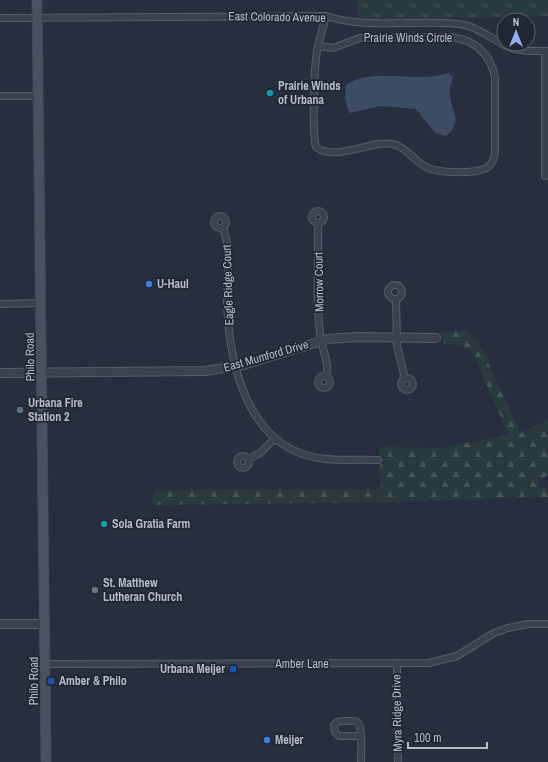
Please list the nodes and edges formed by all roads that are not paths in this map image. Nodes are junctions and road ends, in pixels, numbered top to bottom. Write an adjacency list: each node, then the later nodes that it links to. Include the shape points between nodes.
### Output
1 (37, 0): 3 (main road, Philo Road)
2 (326, 16): 3 (street, East Colorado Avenue); 5 (street); 6 (street, East Colorado Avenue, via 350,23 460,24 516,50)
3 (37, 17): 4 (street, East Colorado Avenue); 8 (main road, Philo Road)
4 (0, 18)
5 (318, 46): 5 (street, Prairie Winds Circle, via 315,56 315,144 319,149 356,150 389,143 402,148 424,166 438,171 479,171 490,164 495,153 495,77 489,59 475,44 451,37 360,38 333,48)
6 (547, 51): 9 (street)
7 (0, 96): 8 (street)
8 (38, 96): 13 (main road, Philo Road)
9 (544, 176)
10 (318, 224): 17 (street, Morrow Court)
11 (223, 228): 18 (street, Eagle Ridge Court, via 228,249 227,311)
12 (396, 299): 15 (street)
13 (41, 303): 14 (street); 20 (main road, Philo Road)
14 (0, 304)
15 (396, 337): 16 (street, East Mumford Drive); 17 (street, East Mumford Drive); 22 (street)
16 (436, 338)
17 (321, 340): 18 (street, East Mumford Drive); 21 (street, Morrow Court, via 327,367)
18 (236, 366): 20 (street, East Mumford Drive, via 184,373); 23 (street, Eagle Ridge Court, via 255,415)
19 (0, 373): 20 (street, East Mumford Drive)
20 (42, 373): 27 (main road, Philo Road)
21 (326, 376)
22 (405, 378)
23 (274, 439): 24 (street, via 260,453); 25 (street, Eagle Ridge Court, via 292,450 309,456)
24 (249, 459)
25 (378, 460)
26 (0, 624): 27 (street)
27 (45, 624): 30 (main road, Philo Road)
28 (548, 624): 29 (street, Amber Lane, via 508,628 494,633 467,652 448,659 429,663)
29 (397, 663): 30 (street, Amber Lane); 34 (street, Myra Ridge Drive)
30 (46, 664): 32 (main road, Philo Road)
31 (361, 736): 31 (street, via 361,728 357,721 341,721 334,725 339,736); 33 (street)
32 (46, 762)
33 (361, 762)
34 (398, 762)

